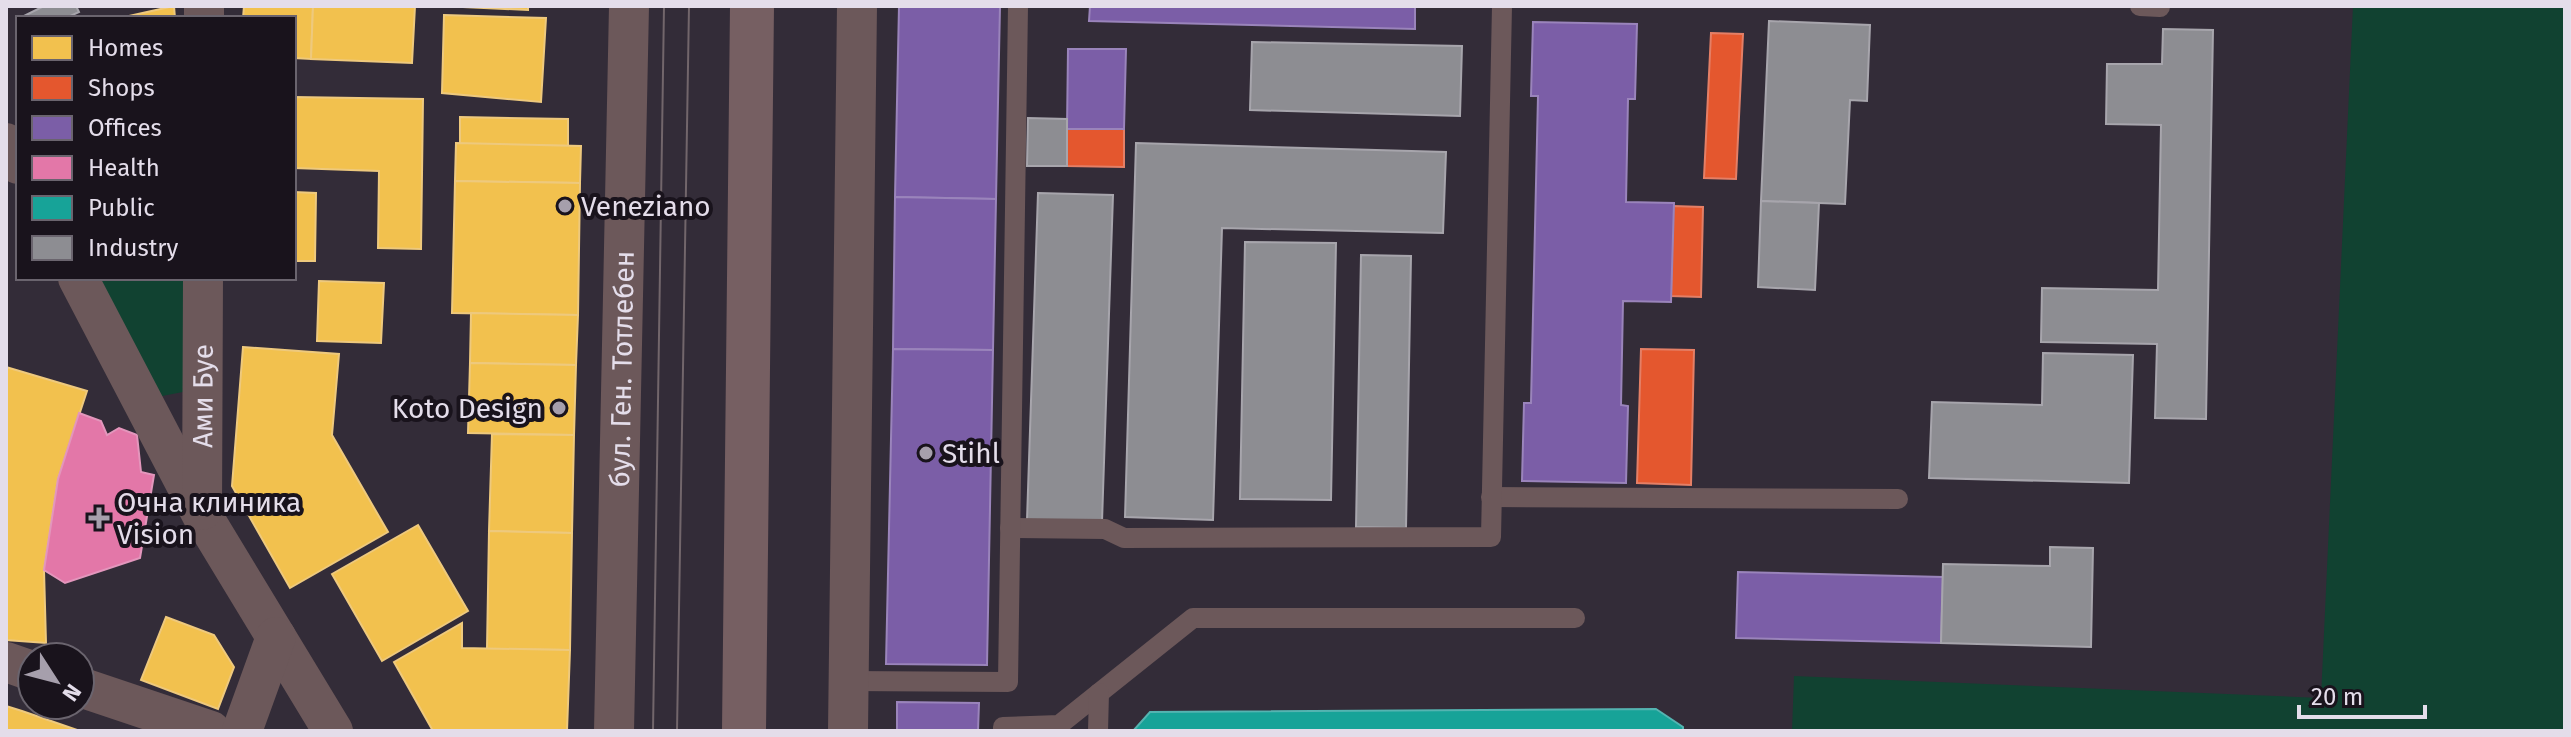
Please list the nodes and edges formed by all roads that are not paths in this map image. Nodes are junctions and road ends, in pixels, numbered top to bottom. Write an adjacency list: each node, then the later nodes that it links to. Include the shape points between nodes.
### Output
1 (629, 6): 27 (street, бул. Ген. Тотлебен)
2 (752, 6): 28 (main road)
3 (857, 6): 20 (street)
4 (1018, 6): 17 (lane)
5 (1502, 6): 14 (lane)
6 (2140, 6): 7 (lane)
7 (2160, 7)
8 (6, 143): 9 (street)
9 (16, 160)
10 (79, 280): 13 (street)
11 (203, 280): 12 (street, Ами Буе)
12 (203, 388): 13 (street); 16 (street, Ами Буе)
13 (142, 400): 16 (street)
14 (1491, 497): 15 (lane); 17 (lane, via 1491,537 1124,538 1105,529)
15 (1898, 499)
16 (202, 515): 19 (street)
17 (1010, 528): 20 (lane, via 1008,682)
18 (1575, 618): 22 (lane, via 1193,618)
19 (276, 637): 25 (street); 26 (street)
20 (848, 681): 29 (street)
21 (96, 692): 24 (street)
22 (1099, 693): 23 (lane); 31 (lane)
23 (1059, 728): 30 (lane)
24 (211, 731)
25 (242, 731)
26 (333, 731)
27 (614, 731)
28 (744, 731)
29 (848, 731)
30 (1003, 731)
31 (1098, 731)

